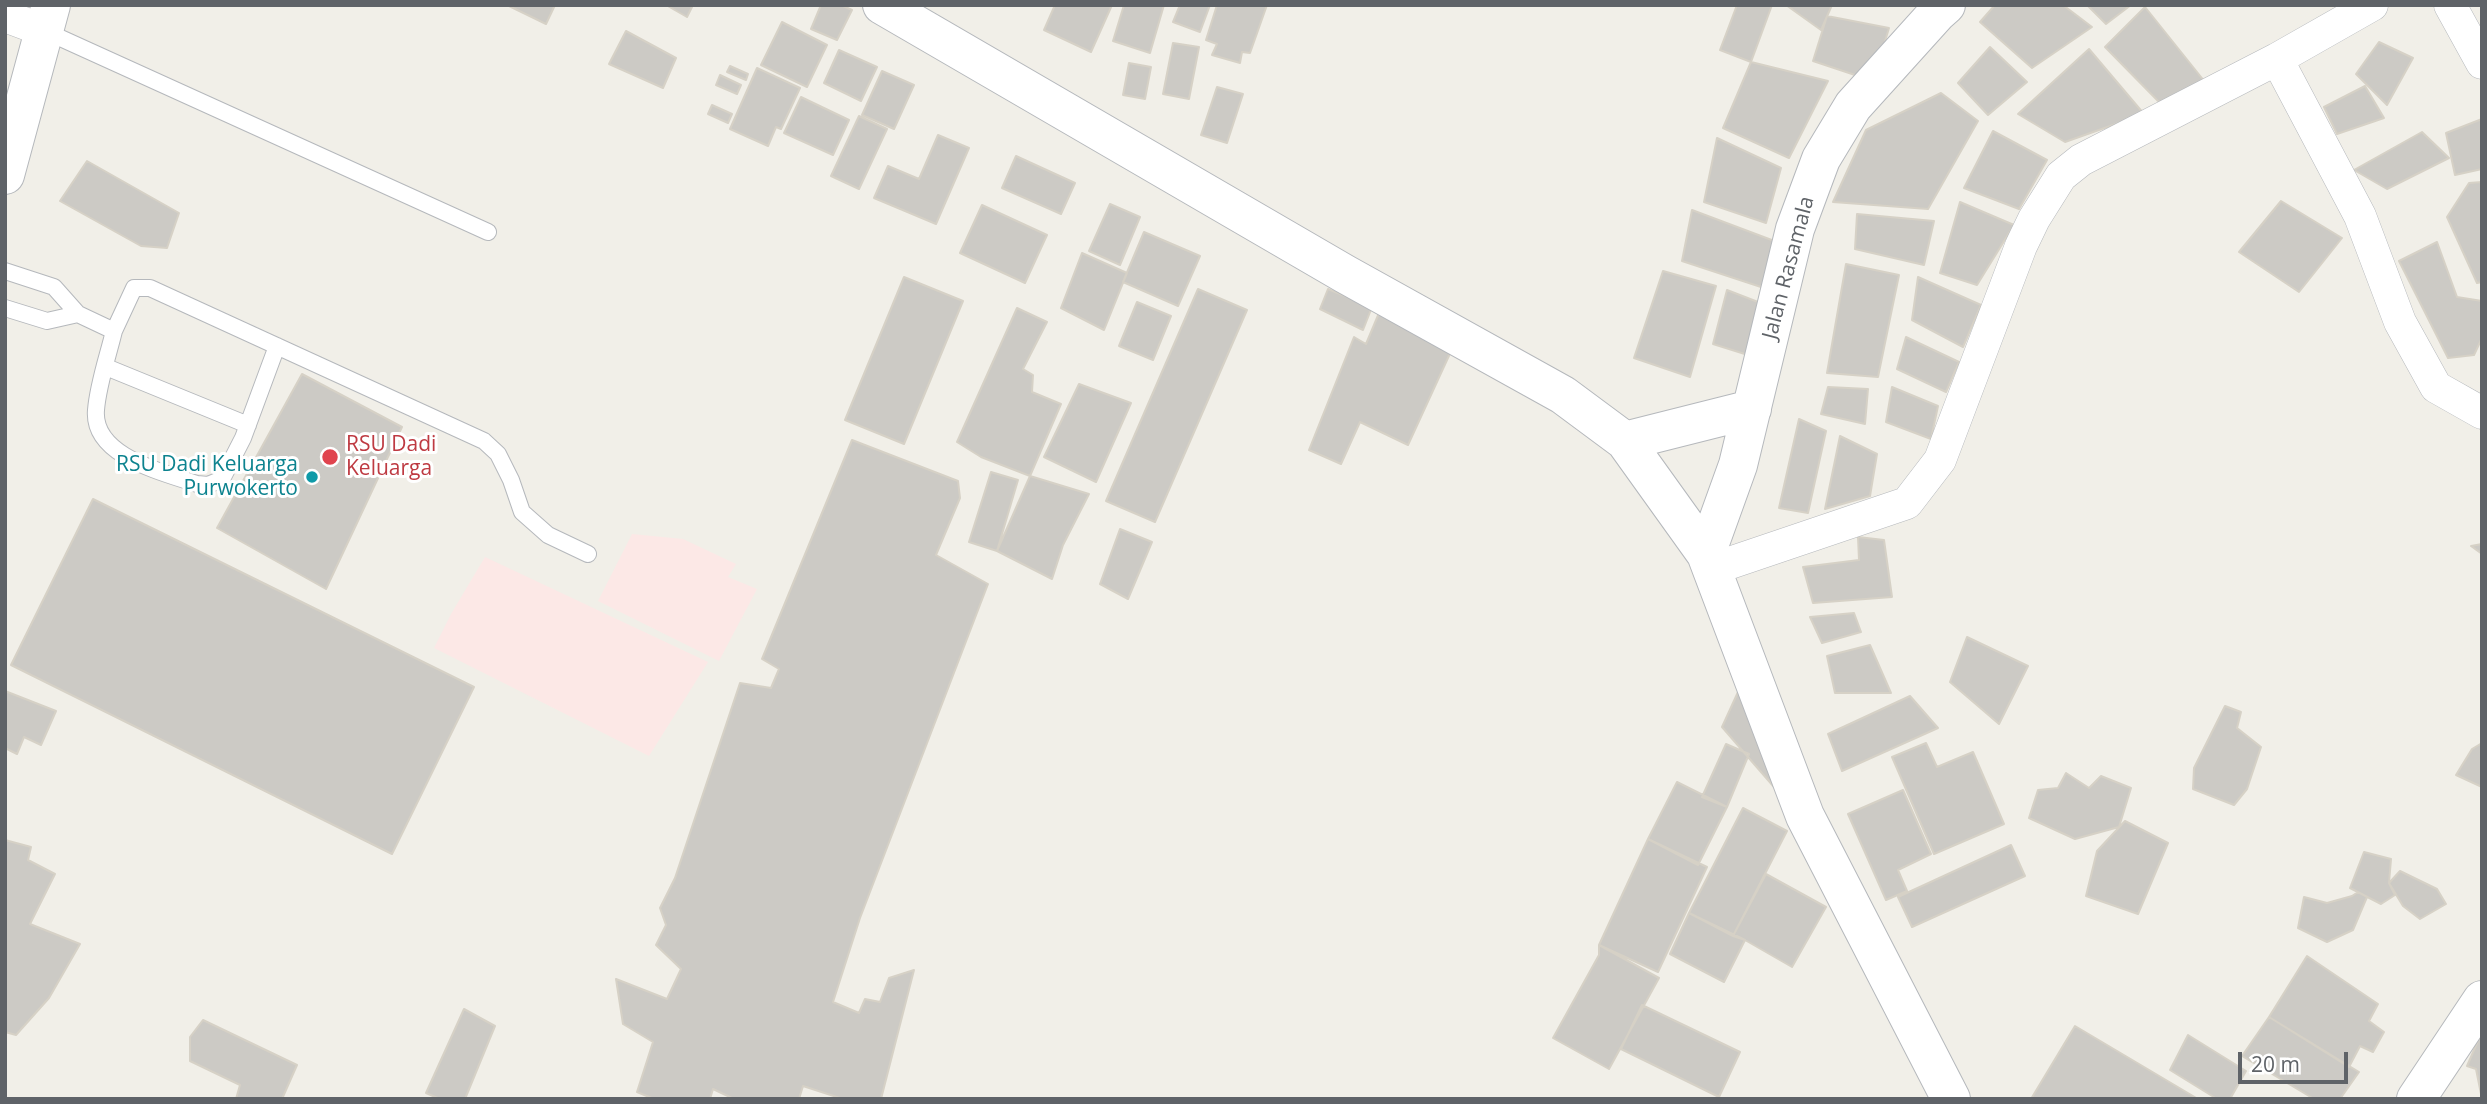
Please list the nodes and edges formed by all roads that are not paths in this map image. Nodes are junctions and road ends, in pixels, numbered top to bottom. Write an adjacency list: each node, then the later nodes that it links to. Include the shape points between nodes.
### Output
1 (1946, 5): 17 (street, Jalan Rasamala, via 1853,106 1822,159 1795,229)
2 (2372, 5): 7 (street)
3 (2450, 5): 8 (street)
4 (902, 10): 20 (street, via 1345,274 1563,395)
5 (5, 16): 6 (street)
6 (48, 18): 9 (street); 10 (lane)
7 (2277, 59): 18 (street, via 2360,216 2400,323 2435,387); 22 (street, via 2081,160 2060,176 2021,246 1940,460 1907,503)
8 (2482, 63)
9 (5, 176)
10 (488, 232)
11 (5, 271): 13 (lane, via 54,287)
12 (5, 308): 13 (lane, via 47,321)
13 (78, 314): 14 (lane)
14 (114, 331): 15 (lane, via 136,286 150,288); 16 (lane)
15 (277, 346): 19 (lane); 21 (lane, via 484,441 498,454 522,512 548,535)
16 (106, 367): 19 (lane); 19 (lane, via 97,425 112,448 131,459 208,485 222,479)
17 (1752, 408): 20 (street); 22 (street, Jalan Rasamala)
18 (2482, 413)
19 (248, 425)
20 (1625, 440): 22 (street)
21 (588, 554)
22 (1709, 561): 24 (street, via 1805,816)
23 (2482, 1000): 25 (street)
24 (1951, 1099)
25 (2416, 1099)

